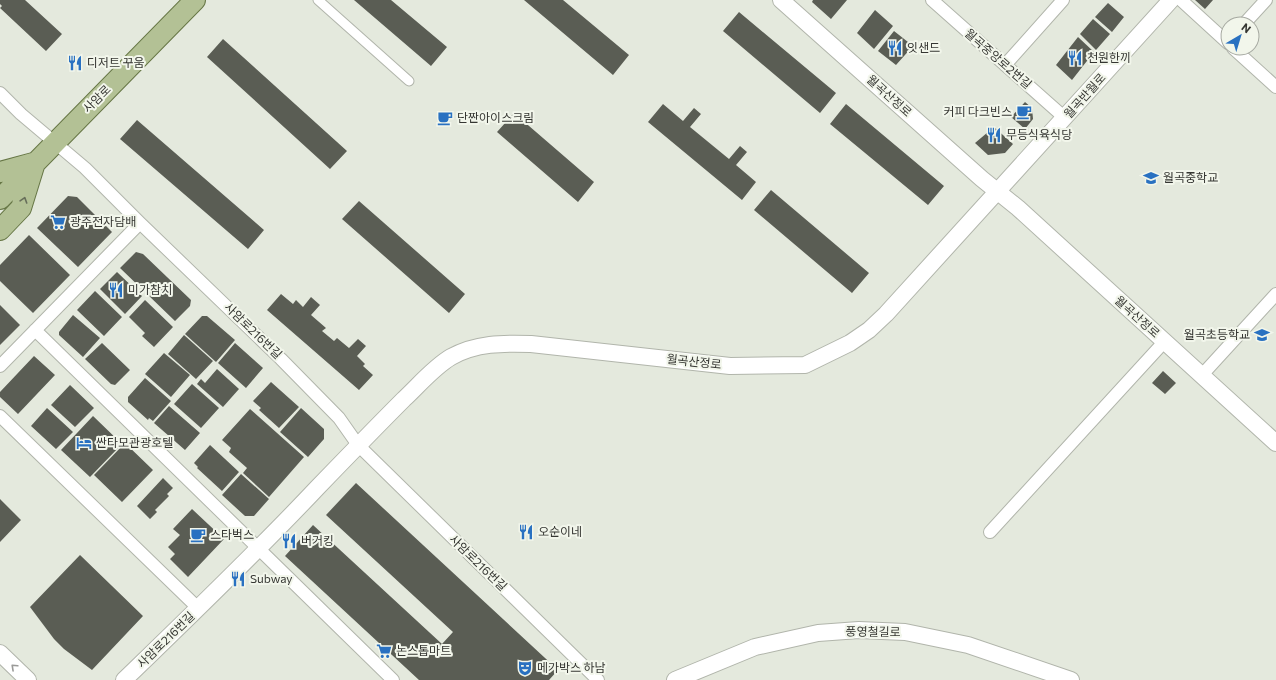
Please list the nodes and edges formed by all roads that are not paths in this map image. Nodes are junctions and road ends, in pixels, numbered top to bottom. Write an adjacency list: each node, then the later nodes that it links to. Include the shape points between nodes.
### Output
1 (195, 0): 17 (main road, 사암로)
2 (318, 0): 13 (street)
3 (781, 0): 20 (street, 월곡산정로)
4 (932, 0): 12 (street, 월곡중앙로2번길)
5 (1171, 0): 16 (street, 월곡반월로)
6 (1181, 0): 10 (street)
7 (1266, 0): 9 (street)
8 (1059, 1): 12 (street)
9 (1251, 16)
10 (1220, 35)
11 (1243, 56): 14 (street)
12 (1005, 65): 16 (street, 월곡중앙로2번길)
13 (409, 81)
14 (1276, 87)
15 (0, 93): 17 (street, 사암로216번길)
16 (1065, 118): 20 (street, 월곡반월로)
17 (55, 143): 18 (main road, 사암로); 22 (street, 사암로216번길, via 85,168)
18 (35, 162): 19 (main road); 21 (main road, 사암로); 23 (main road, one-way to 18, via 21,208)
19 (0, 172)
20 (998, 191): 26 (street, 월곡산정로); 31 (street, 월곡산정로, via 869,330 850,343 805,365 730,366 531,344 479,346 455,355 438,367)
21 (0, 199)
22 (140, 223): 25 (street); 31 (street, 사암로216번길, via 324,402)
23 (0, 230)
24 (1276, 294): 28 (street)
25 (35, 330): 27 (street); 33 (street)
26 (1164, 342): 28 (street, 월곡산정로); 32 (street)
27 (0, 366)
28 (1202, 375): 30 (street, 월곡산정로)
29 (0, 416): 34 (street)
30 (1276, 442)
31 (358, 445): 33 (street, 사암로216번길); 39 (street, 사암로216번길)
32 (990, 532)
33 (258, 548): 34 (street, 사암로216번길); 38 (street)
34 (198, 608): 37 (street, 사암로216번길)
35 (0, 653): 36 (street, one-way to 35)
36 (28, 680)
37 (124, 680)
38 (393, 680)
39 (598, 680)
40 (675, 680): 41 (street, 풍영철길로, via 755,647 818,633 859,630 905,632 968,645)
41 (1071, 680)

